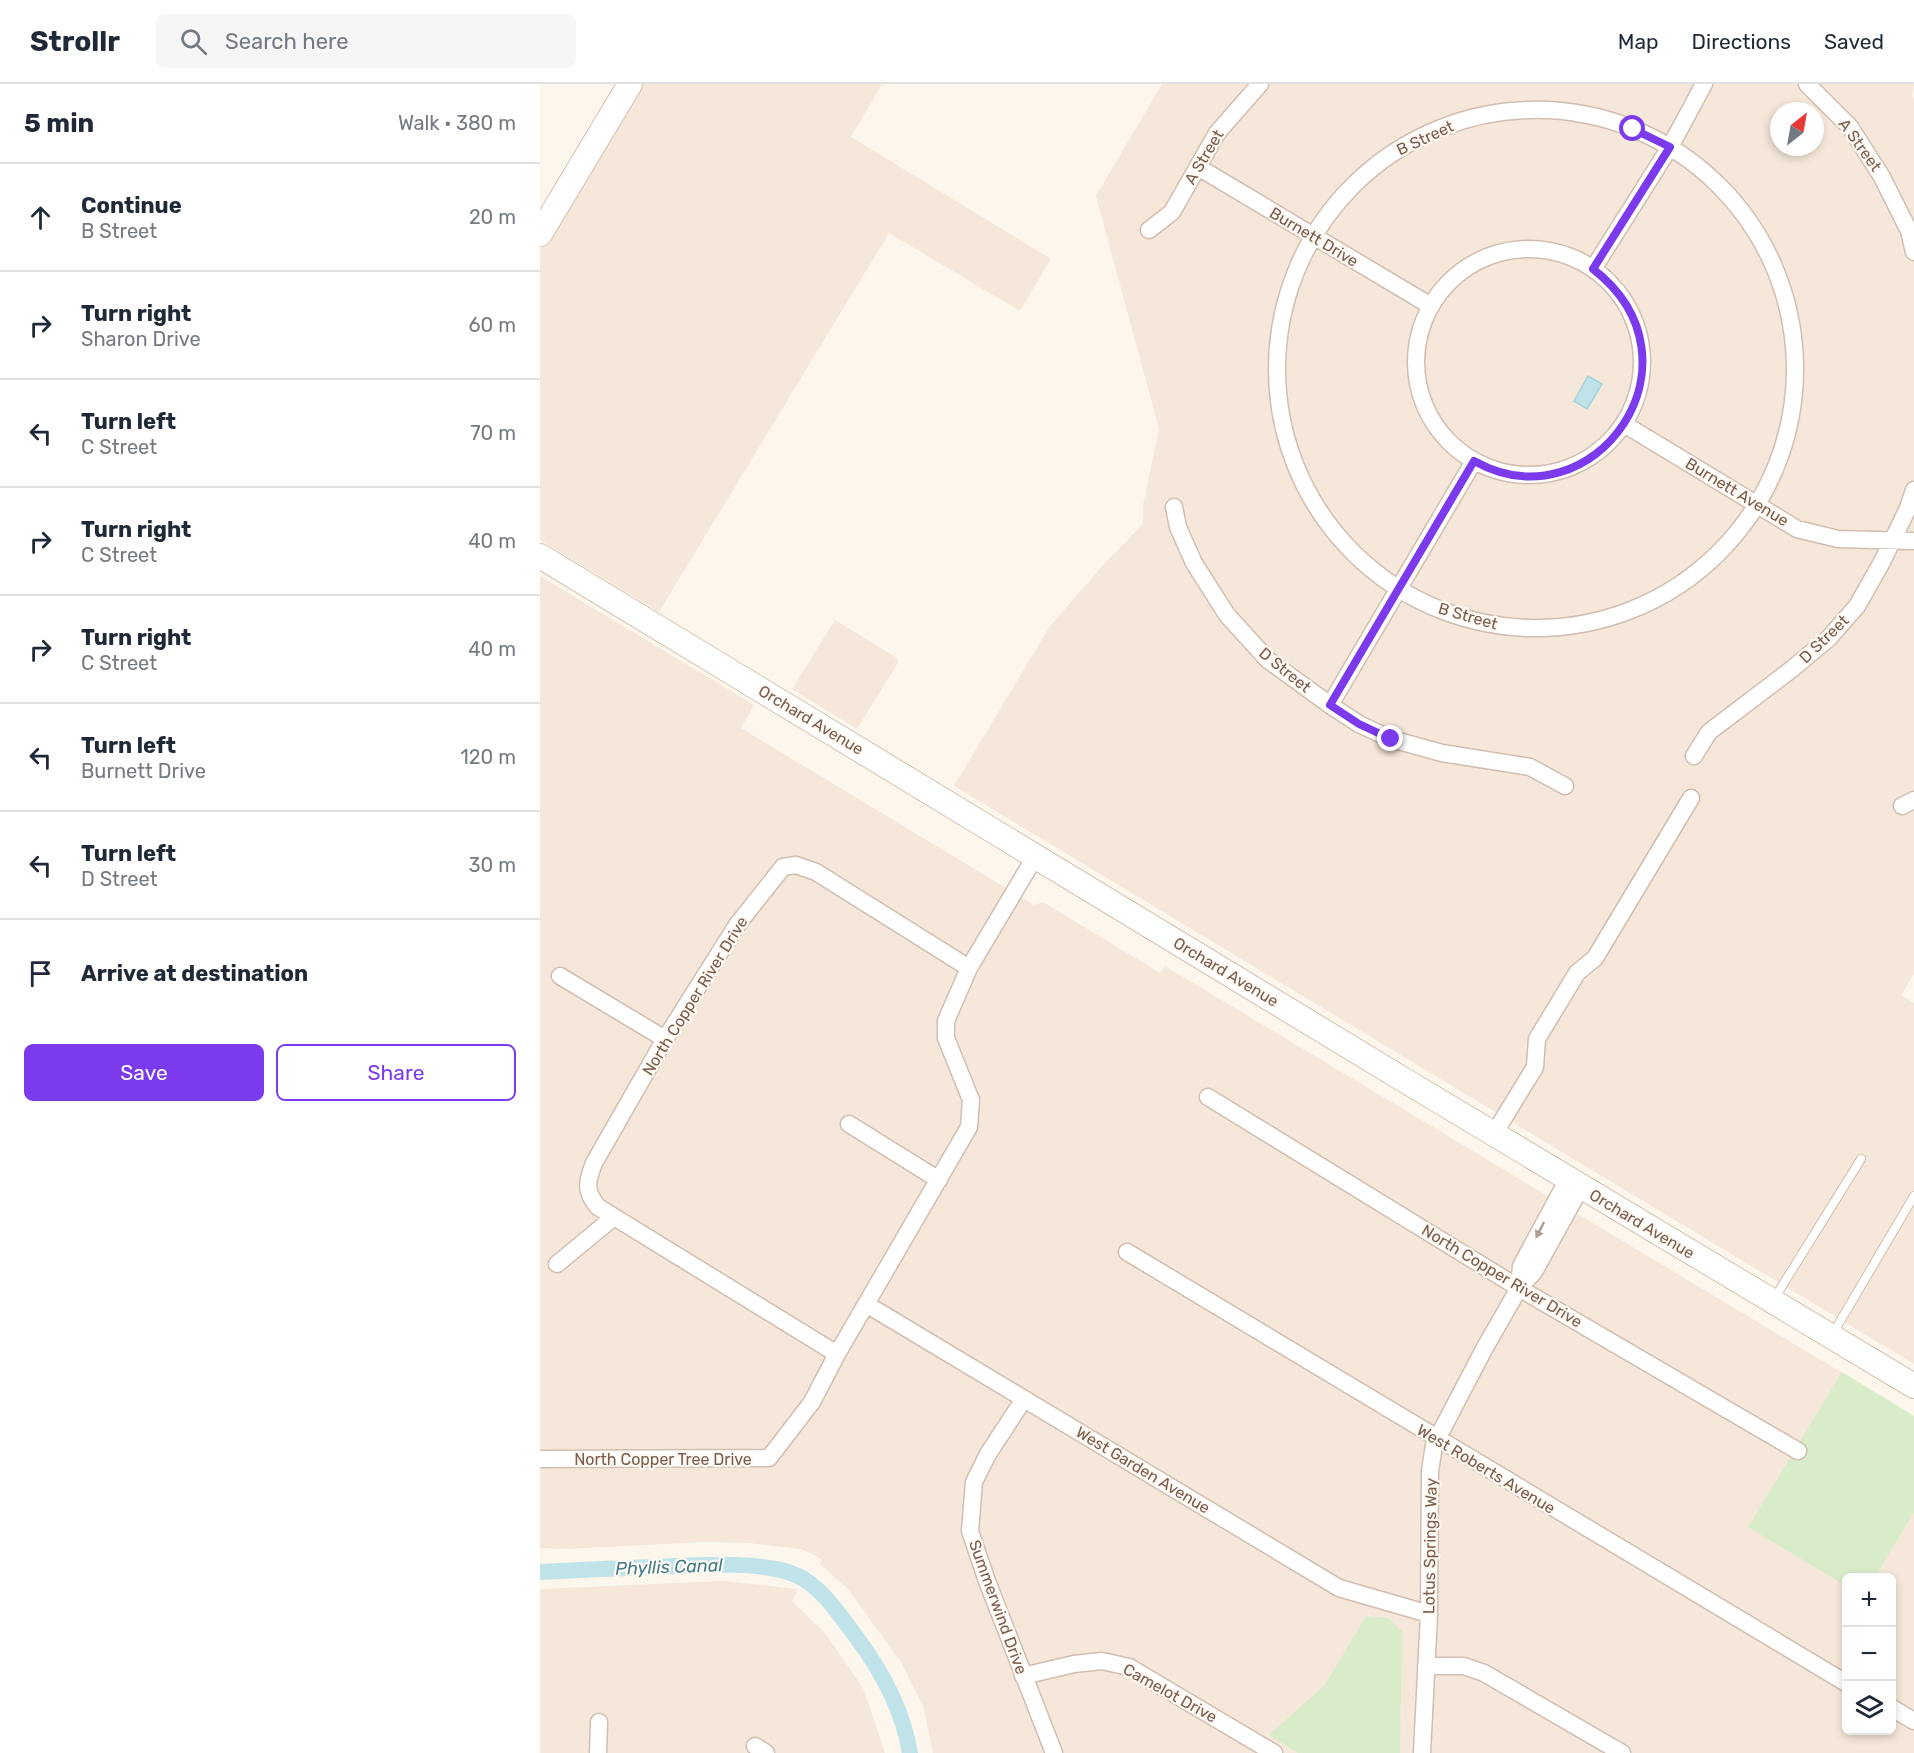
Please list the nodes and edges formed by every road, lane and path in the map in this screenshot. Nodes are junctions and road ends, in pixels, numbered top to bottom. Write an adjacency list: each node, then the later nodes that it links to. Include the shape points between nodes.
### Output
1 (630, 84): 8 (street)
2 (1260, 84): 6 (street, A Street, via 1217,133)
3 (1704, 84): 5 (street)
4 (1807, 84): 10 (street, A Street, via 1850,127 1882,177 1909,231)
5 (1670, 147): 9 (street, B Street, via 1594,116 1513,110 1472,117 1433,130 1364,173 1336,202); 11 (street); 16 (street, B Street, via 1707,174 1738,207 1764,245 1782,286 1793,330 1796,376 1791,421 1778,464)
6 (1198, 167): 7 (street, A Street, via 1172,212); 9 (street, Burnett Drive)
7 (1149, 230)
8 (540, 234)
9 (1312, 236): 12 (street, Burnett Drive); 21 (street, B Street, via 1288,288 1276,344 1280,413 1292,458 1317,509 1353,554)
10 (1914, 252)
11 (1593, 269): 12 (street, via 1548,250 1500,252 1457,275); 13 (street, via 1626,304 1642,349 1639,389)
12 (1431, 306): 14 (street, via 1417,343 1419,391 1441,434)
13 (1624, 424): 14 (street, via 1601,450 1558,472 1510,474); 16 (street, Burnett Avenue)
14 (1474, 461): 21 (street)
15 (1914, 490): 18 (street, D Street)
16 (1758, 505): 18 (street, Burnett Avenue, via 1797,529 1838,539); 21 (street, B Street, via 1727,546 1689,579 1644,605 1596,622 1545,629 1494,625 1444,612)
17 (1174, 507): 22 (street, D Street, via 1194,563 1227,615 1268,660)
18 (1893, 541): 19 (street, Burnett Avenue); 23 (street, D Street, via 1857,606 1829,638 1709,732)
19 (1914, 541)
20 (540, 556): 26 (street, Orchard Avenue)
21 (1399, 589): 22 (street)
22 (1330, 705): 24 (street, D Street, via 1391,739 1442,753 1530,767)
23 (1694, 756)
24 (1565, 786)
25 (1691, 798): 32 (street, via 1595,958 1577,973 1537,1039 1535,1067)
26 (1035, 857): 27 (street, North Copper Tree Drive); 32 (street, Orchard Avenue)
27 (969, 968): 29 (street, North Copper River Drive, via 816,872 796,865 783,867 737,925); 34 (street, North Copper Tree Drive, via 946,1021 946,1038 971,1100 969,1127)
28 (560, 976): 29 (street)
29 (665, 1039): 37 (street, North Copper River Drive, via 594,1163 588,1181 590,1197 597,1207)
30 (1208, 1097): 40 (street, North Copper River Drive)
31 (849, 1124): 34 (street)
32 (1494, 1134): 35 (street, Orchard Avenue)
33 (1861, 1159): 41 (lane)
34 (939, 1180): 42 (street, North Copper Tree Drive)
35 (1574, 1183): 40 (street, Lotus Springs Way, via 1521,1266); 41 (street, Orchard Avenue)
36 (1914, 1196): 43 (lane)
37 (614, 1217): 39 (street); 44 (street)
38 (1127, 1252): 47 (street, West Roberts Avenue)
39 (557, 1264)
40 (1519, 1288): 47 (street, Lotus Springs Way); 48 (street, North Copper River Drive)
41 (1772, 1302): 43 (street, Orchard Avenue)
42 (866, 1304): 44 (street, North Copper Tree Drive); 46 (street, West Garden Avenue)
43 (1831, 1337): 45 (street, Orchard Avenue)
44 (837, 1354): 49 (street, North Copper Tree Drive, via 812,1402 769,1458)
45 (1914, 1386)
46 (1024, 1399): 50 (street, West Garden Avenue, via 1340,1588); 52 (street, Summerwind Drive, via 988,1454 975,1482 970,1530)
47 (1437, 1440): 50 (street, Lotus Springs Way, via 1430,1471); 53 (street, West Roberts Avenue)
48 (1798, 1451)
49 (540, 1460)
50 (1429, 1614): 51 (street, Lotus Springs Way)
51 (1426, 1666): 60 (street, Lotus Springs Way); 61 (street, via 1464,1666 1484,1672)
52 (1023, 1676): 58 (street, Summerwind Drive); 59 (street, Camelot Drive, via 1102,1661 1129,1667)
53 (1843, 1681)
54 (1896, 1710): 55 (street)
55 (1914, 1721)
56 (599, 1722): 57 (street)
57 (598, 1753)
58 (1054, 1753)
59 (1274, 1753)
60 (1422, 1753)
61 (1622, 1753)

